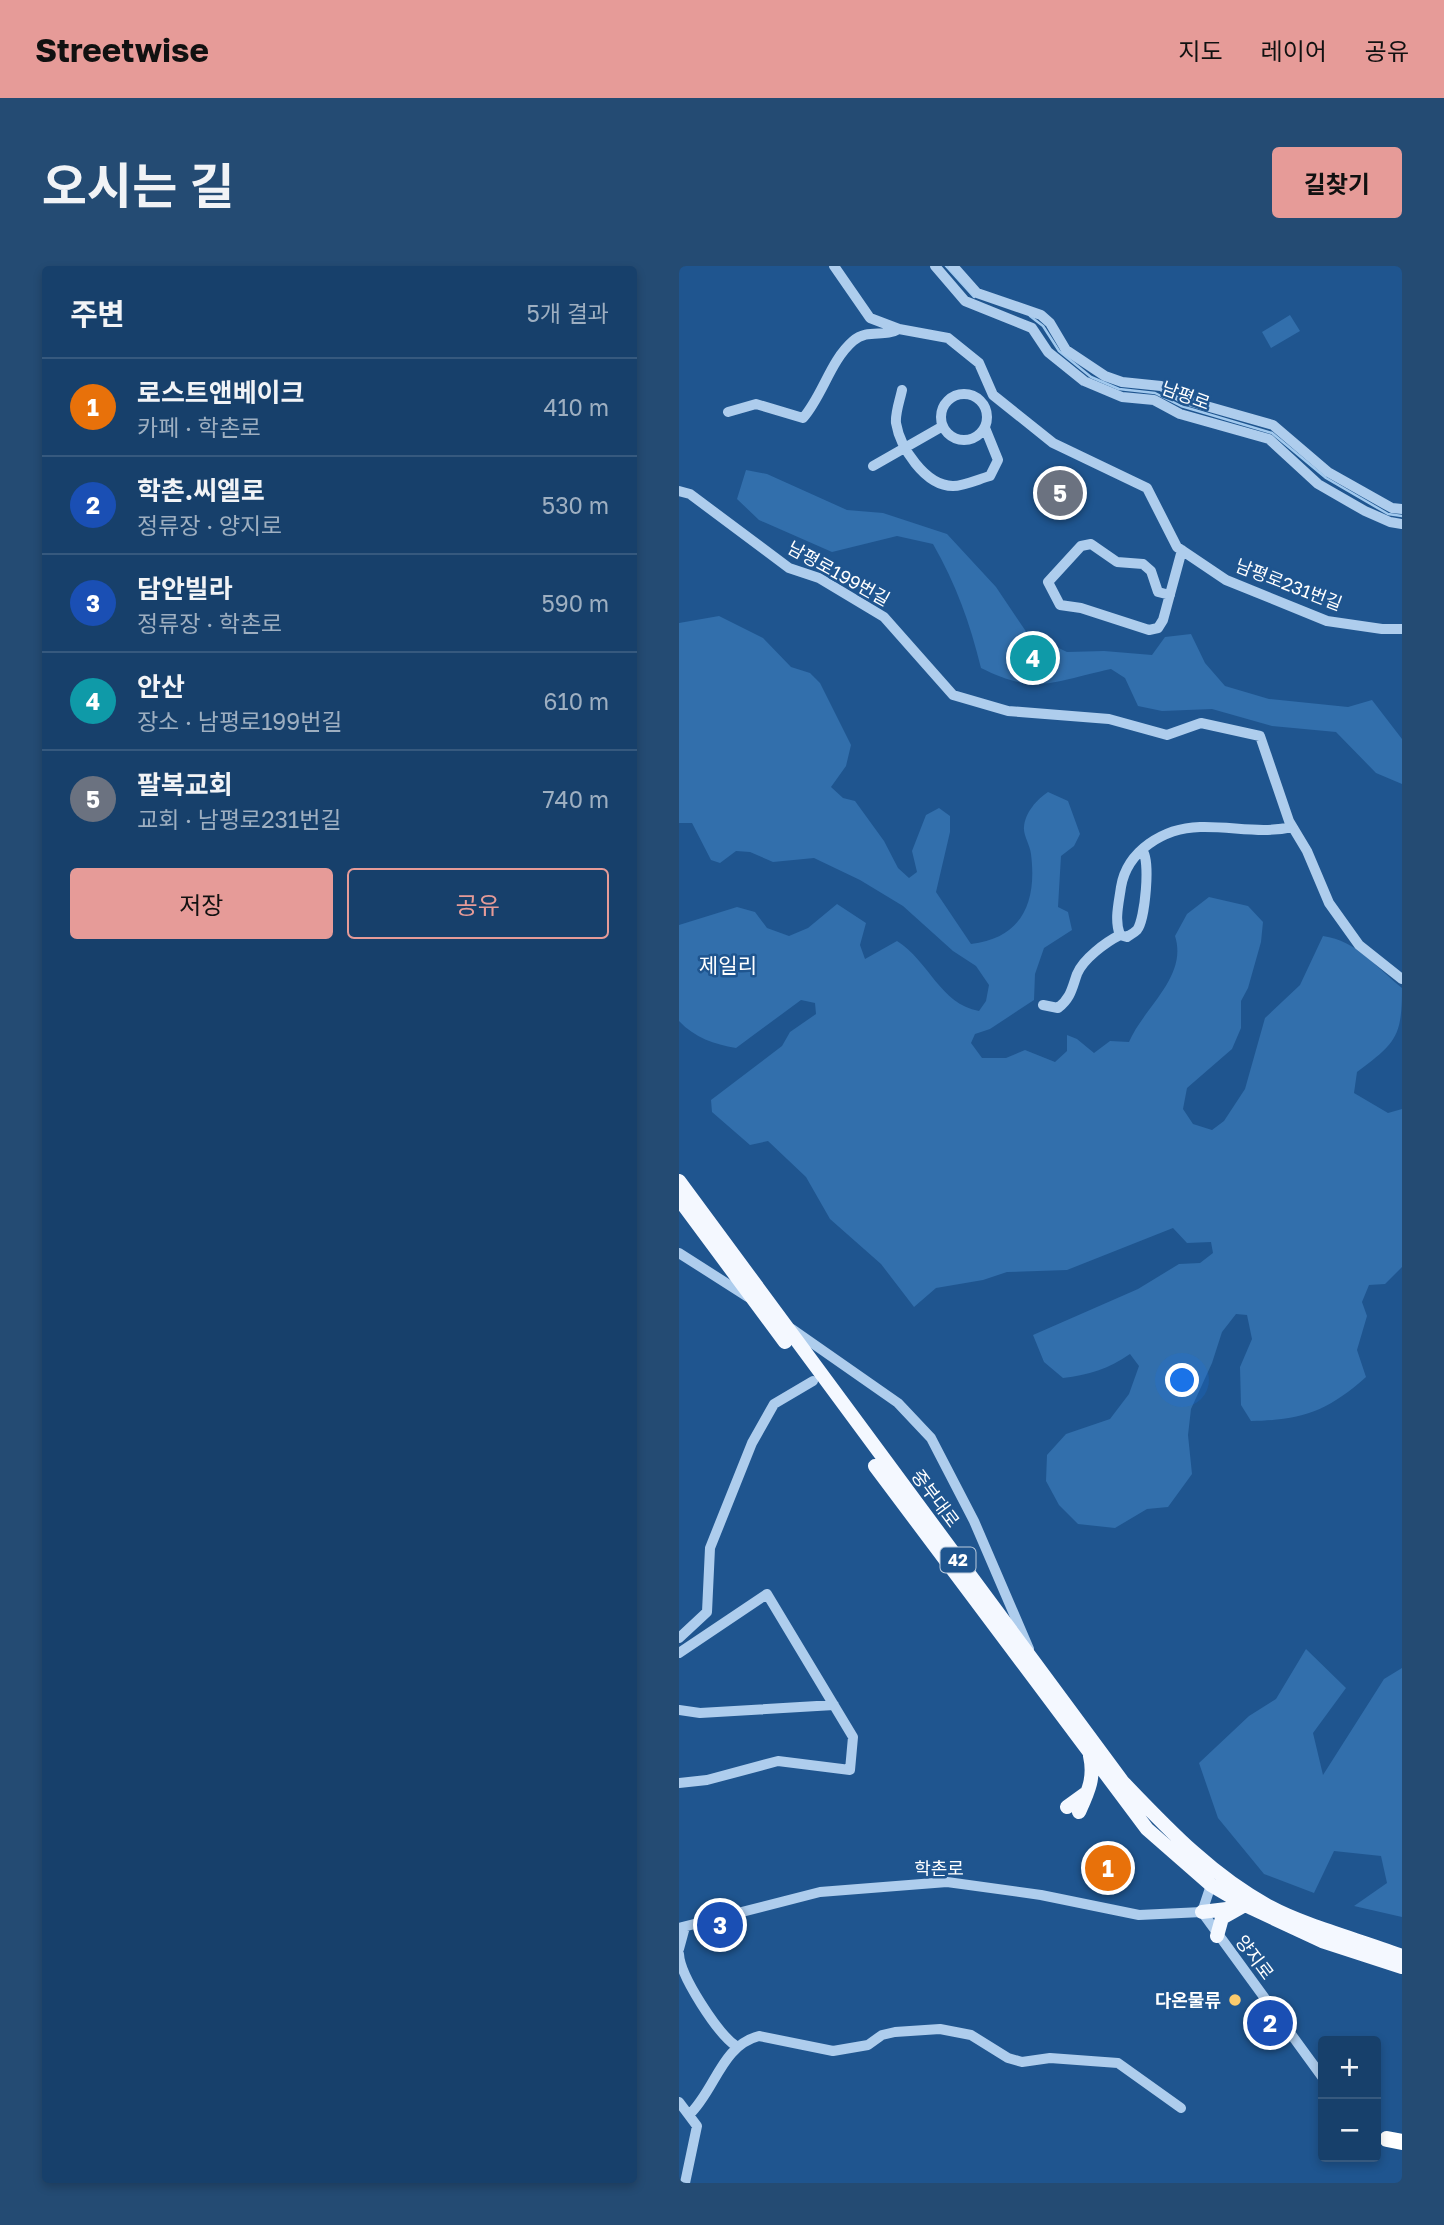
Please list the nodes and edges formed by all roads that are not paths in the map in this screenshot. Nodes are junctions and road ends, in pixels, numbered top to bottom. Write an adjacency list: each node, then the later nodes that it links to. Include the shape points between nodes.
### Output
1 (834, 266): 4 (street, 남평로231번길, via 870,318)
2 (935, 266): 15 (street, 남평로, via 965,301 1032,328 1048,352 1084,381 1122,397 1154,400 1180,414 1269,439 1318,484 1365,511)
3 (953, 266): 14 (street, 남평로, via 977,293 1041,314 1066,350 1105,376 1161,386 1185,400 1273,425 1328,472 1392,508)
4 (899, 329): 6 (street, 남평로231번길, via 948,338 979,363); 8 (street, via 891,334 869,332 854,341 803,418 756,404)
5 (902, 390): 11 (street, via 896,422)
6 (998, 399): 7 (street); 16 (street, 남평로231번길, via 1052,443 1147,488)
7 (985, 406): 9 (street, via 973,396 951,398 942,411); 10 (street)
8 (728, 412)
9 (943, 426): 10 (street, via 959,440 974,439); 11 (street)
10 (985, 428): 11 (street, via 998,460 991,476 952,486 925,473)
11 (904, 449): 12 (street)
12 (873, 466)
13 (679, 491): 19 (street, 남평로199번길, via 690,494 789,568 819,578 884,617 953,695 1008,711 1109,719 1167,735 1201,723 1260,736)
14 (1402, 509)
15 (1402, 524)
16 (1182, 550): 17 (street); 18 (street, 남평로231번길, via 1226,580 1327,621)
17 (1170, 595): 17 (street, via 1163,620 1158,628 1149,630 1060,605 1048,582 1081,546 1091,544 1117,562 1143,564 1151,571 1158,592)
18 (1402, 629)
19 (1292, 827): 20 (street, via 1263,831 1199,827 1159,839); 22 (street, 남평로199번길, via 1329,903 1359,945)
20 (1142, 850): 21 (street, via 1131,858 1123,874 1117,911); 21 (street, via 1147,856 1147,872 1142,914 1135,932 1128,937)
21 (1120, 935): 23 (street, via 1079,970 1065,1002 1058,1008)
22 (1402, 979)
23 (1043, 1005)
24 (679, 1181): 28 (main road, 중부대로 / 42)
25 (679, 1199): 27 (main road, 중부대로 / 42)
26 (679, 1254): 27 (street)
27 (753, 1300): 29 (main road, 중부대로 / 42)
28 (782, 1322): 34 (main road, 중부대로 / 42); 34 (street, via 898,1402 931,1438 974,1521)
29 (813, 1381): 30 (street, via 774,1404 752,1443 710,1548 707,1612); 37 (main road, 중부대로 / 42)
30 (691, 1628): 31 (street); 32 (street)
31 (699, 1638): 33 (street); 35 (street, via 767,1594)
32 (679, 1639)
33 (679, 1653)
34 (1032, 1658): 43 (main road, 중부대로 / 42, via 1122,1781 1210,1868)
35 (834, 1704): 36 (street, via 700,1713); 38 (street, via 853,1737 850,1770 778,1761)
36 (679, 1710)
37 (1090, 1755): 39 (main road, via 1091,1787); 40 (main road, 중부대로 / 42, via 1147,1829)
38 (679, 1783)
39 (1073, 1810)
40 (1211, 1885): 41 (main road, 중부대로 / 42); 42 (street)
41 (1241, 1907): 42 (main road); 43 (main road, 중부대로 / 42); 45 (main road, via 1222,1918)
42 (1202, 1912): 44 (street, 학촌로, via 1139,1915 947,1882 820,1892); 45 (street, 양지로)
43 (1269, 1913): 46 (main road); 48 (main road, 42); 49 (main road, 42, via 1321,1941); 50 (main road, via 1289,1936)
44 (682, 1927): 47 (street)
45 (1217, 1936): 52 (street, 양지로)
46 (1402, 1945)
47 (679, 1951): 51 (street, via 685,1976 714,2025)
48 (1402, 1956)
49 (1402, 1967)
50 (1402, 1977)
51 (736, 2046): 54 (street, via 759,2036 833,2051 868,2045 895,2032 940,2029 971,2035 1023,2062 1050,2058 1118,2063); 55 (street, via 706,2098)
52 (1318, 2071)
53 (679, 2102): 55 (street)
54 (1181, 2108)
55 (689, 2115): 58 (street, via 697,2126 697,2136)
56 (1388, 2137): 57 (street)
57 (1402, 2147)
58 (685, 2183)

